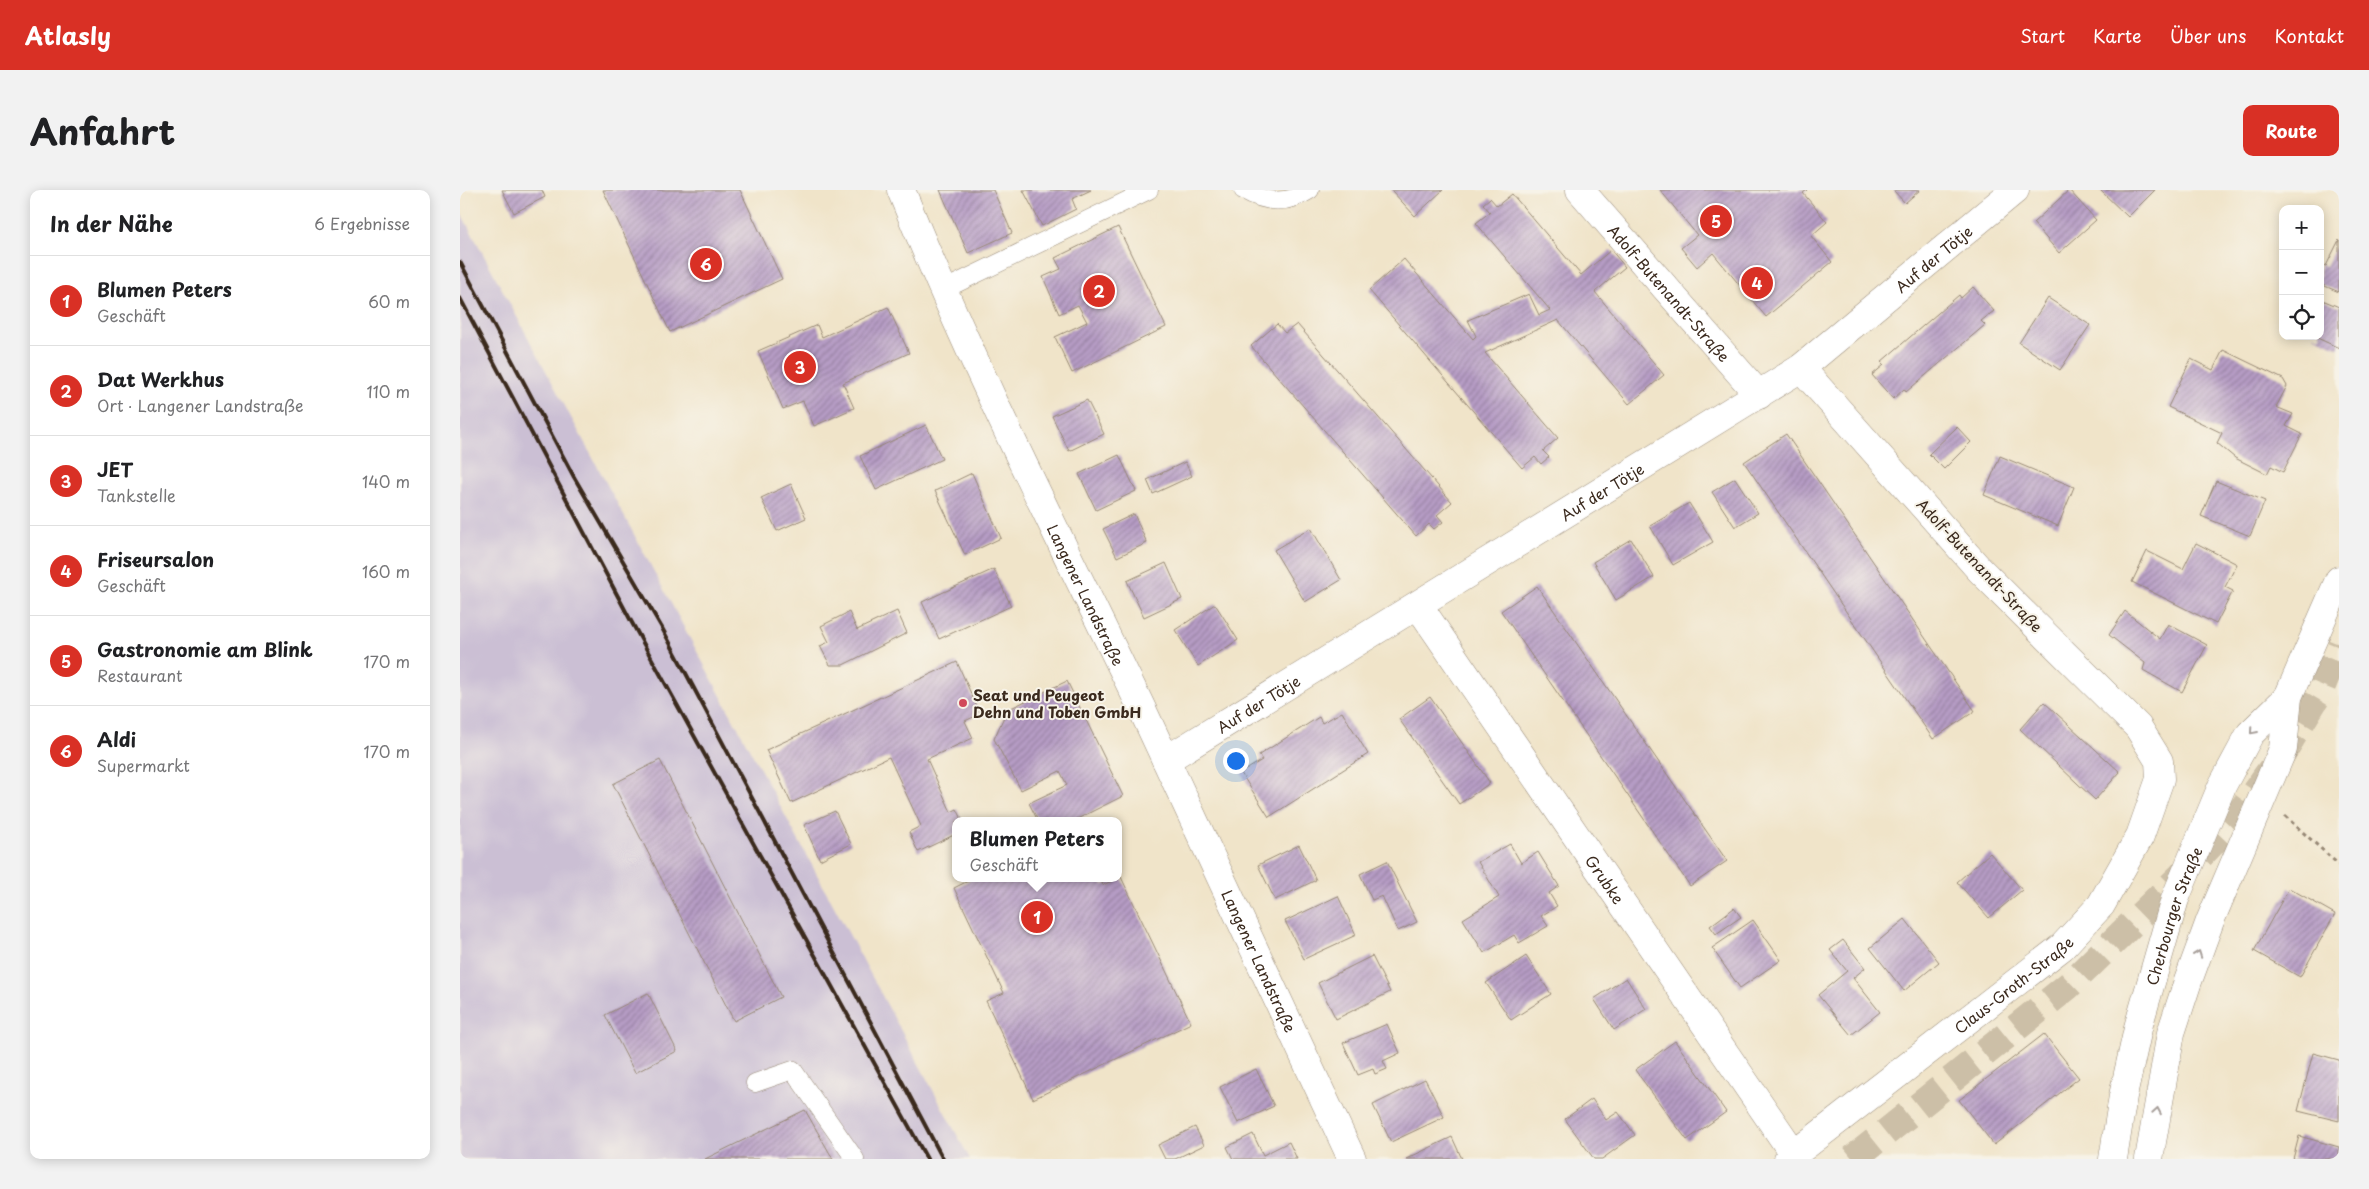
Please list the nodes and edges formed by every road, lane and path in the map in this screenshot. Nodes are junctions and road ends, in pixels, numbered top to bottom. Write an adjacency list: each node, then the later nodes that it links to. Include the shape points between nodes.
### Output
1 (901, 190): 7 (street, Langener Landstraße)
2 (1149, 190): 7 (lane)
3 (1243, 190): 4 (lane, via 1263,200 1288,200)
4 (1310, 190)
5 (1580, 190): 9 (street, Adolf-Butenandt-Straße)
6 (2015, 190): 8 (street, Auf der Tötje)
7 (943, 290): 13 (street, Langener Landstraße, via 989,393)
8 (1801, 368): 9 (street, Auf der Tötje); 14 (street, Adolf-Butenandt-Straße, via 1980,570 2138,727)
9 (1759, 395): 11 (street, Auf der Tötje)
10 (2339, 580): 12 (street, Cherbourger Straße)
11 (1418, 605): 13 (street, Auf der Tötje); 18 (street, Grubke)
12 (2288, 696): 21 (street, Cherbourger Straße, one-way to 21, via 2250,734 2222,786 2175,900 2139,1024); 22 (street, Cherbourger Straße, one-way to 12, via 2171,1033 2210,921 2283,749)
13 (1166, 760): 20 (street, Langener Landstraße)
14 (2160, 761): 18 (street, Claus-Groth-Straße, via 2160,779 2140,836 2100,905 2062,947)
15 (2281, 812): 16 (path)
16 (2339, 865)
17 (754, 1083): 19 (lane, via 793,1070)
18 (1793, 1157)
19 (854, 1159)
20 (1352, 1159)
21 (2113, 1159)
22 (2149, 1159)

